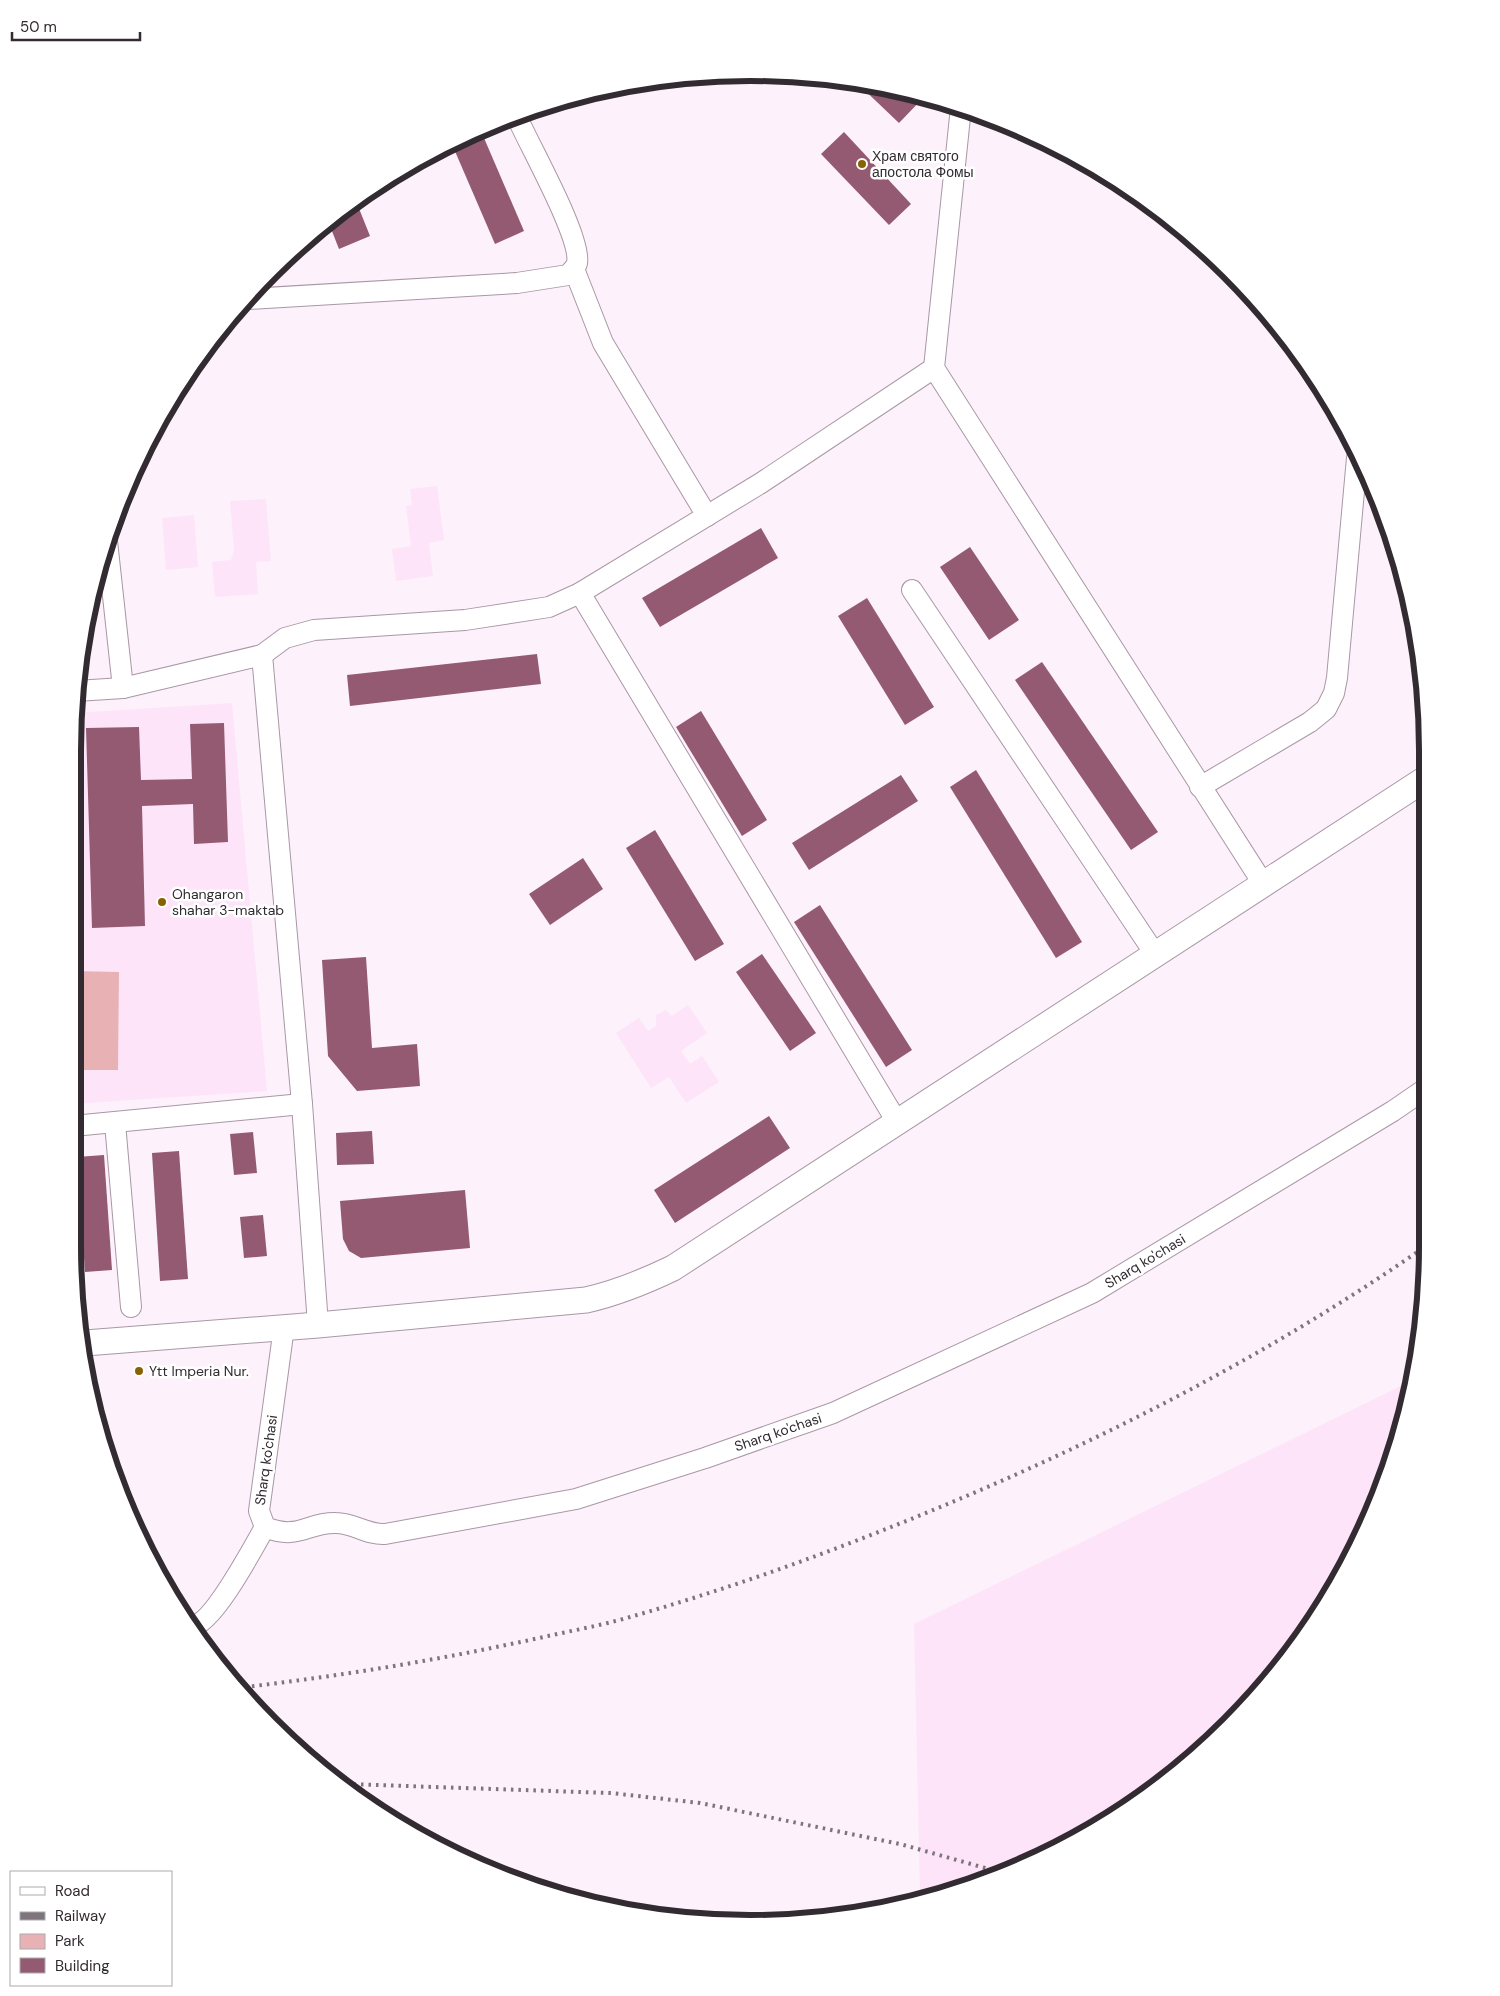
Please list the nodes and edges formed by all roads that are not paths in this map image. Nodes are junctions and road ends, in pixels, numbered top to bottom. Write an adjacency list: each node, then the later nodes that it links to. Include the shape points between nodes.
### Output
1 (960, 115): 5 (street)
2 (518, 123): 3 (street, via 570,231 576,252)
3 (574, 269): 4 (street, via 568,274 517,283); 7 (street, via 603,343)
4 (257, 298)
5 (934, 368): 7 (street); 15 (street)
6 (1356, 468): 15 (street, via 1336,678 1334,693 1326,710)
7 (707, 516): 10 (street)
8 (103, 582): 12 (street)
9 (912, 590): 17 (street)
10 (580, 593): 11 (street, via 549,607 465,620 314,630 285,638); 20 (street)
11 (262, 655): 12 (street); 19 (street)
12 (123, 688): 13 (street)
13 (84, 690)
14 (1419, 783): 16 (main road)
15 (1200, 787): 16 (street)
16 (1264, 885): 17 (main road)
17 (1155, 954): 20 (main road)
18 (1419, 1093): 27 (street, Sharq ko'chasi, via 1092,1293 833,1413 576,1499 385,1534 366,1533 341,1523 293,1533 280,1533)
19 (302, 1104): 21 (street); 24 (street)
20 (898, 1122): 24 (main road, via 673,1268 616,1293 586,1300)
21 (115, 1123): 22 (street); 23 (street)
22 (81, 1125)
23 (131, 1307)
24 (318, 1325): 25 (main road)
25 (284, 1328): 26 (main road); 27 (street, Sharq ko'chasi, via 259,1511)
26 (89, 1343)
27 (265, 1527): 28 (street, via 214,1611)
28 (199, 1624)

